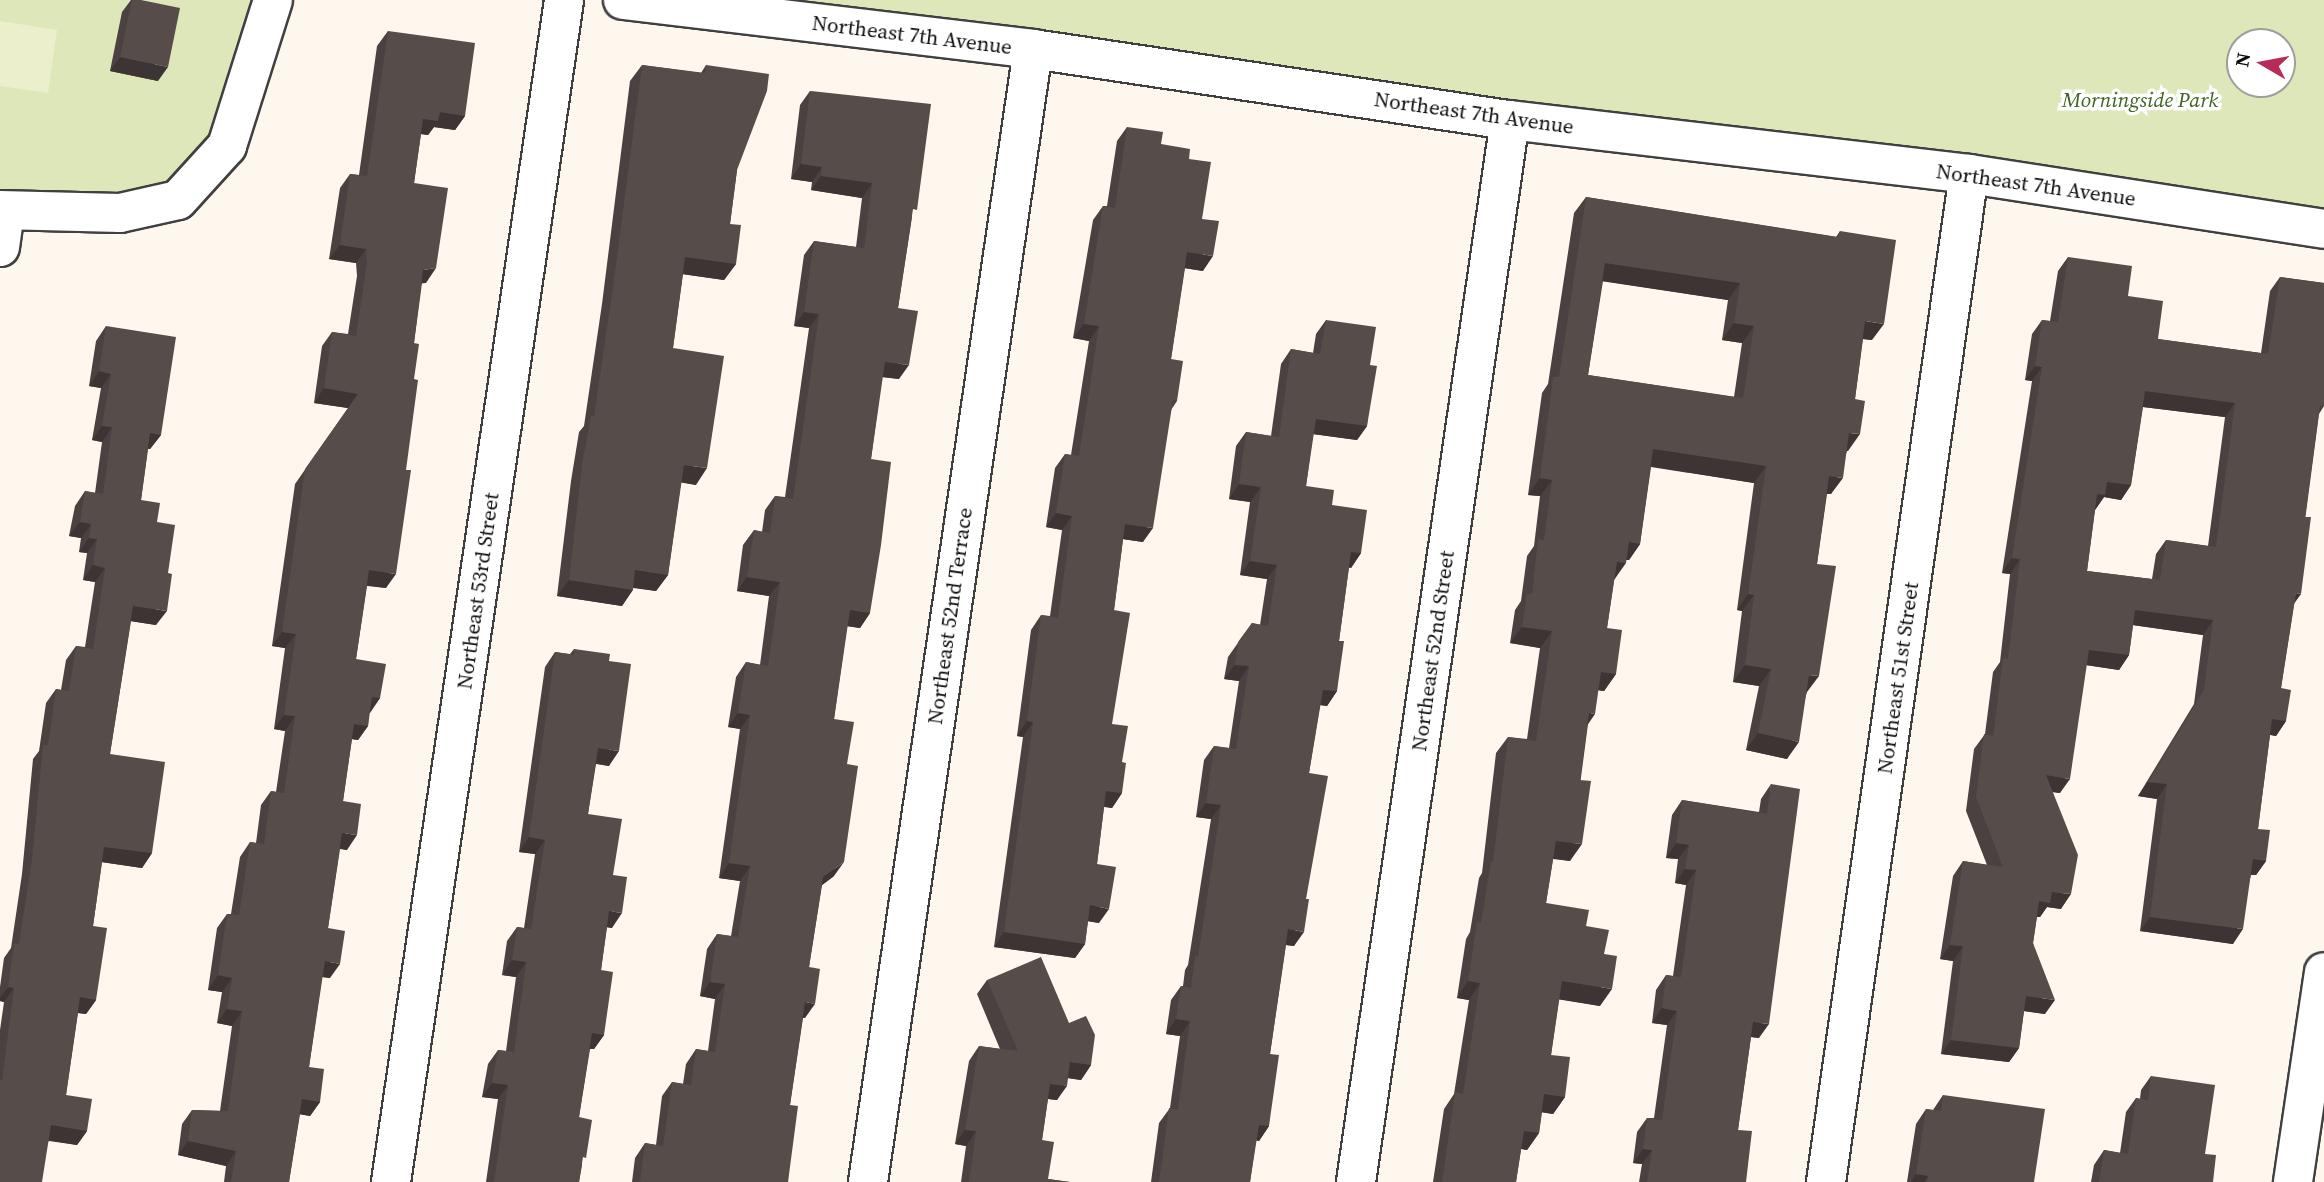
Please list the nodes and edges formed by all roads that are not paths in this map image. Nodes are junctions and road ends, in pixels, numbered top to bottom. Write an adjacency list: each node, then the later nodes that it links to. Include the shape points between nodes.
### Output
1 (273, 0): 7 (street, via 227,146 178,200 120,213)
2 (564, 0): 10 (street, Northeast 53rd Street)
3 (623, 0): 4 (street, Northeast 7th Avenue)
4 (1033, 49): 5 (street, Northeast 7th Avenue); 11 (street, Northeast 52nd Terrace)
5 (1510, 120): 6 (street, Northeast 7th Avenue); 12 (street, Northeast 52nd Street)
6 (1969, 174): 8 (street, Northeast 7th Avenue); 13 (street, Northeast 51st Street)
7 (2, 223)
8 (2324, 229)
9 (2324, 972): 14 (street)
10 (391, 1182)
11 (868, 1182)
12 (1356, 1182)
13 (1826, 1182)
14 (2293, 1182)

